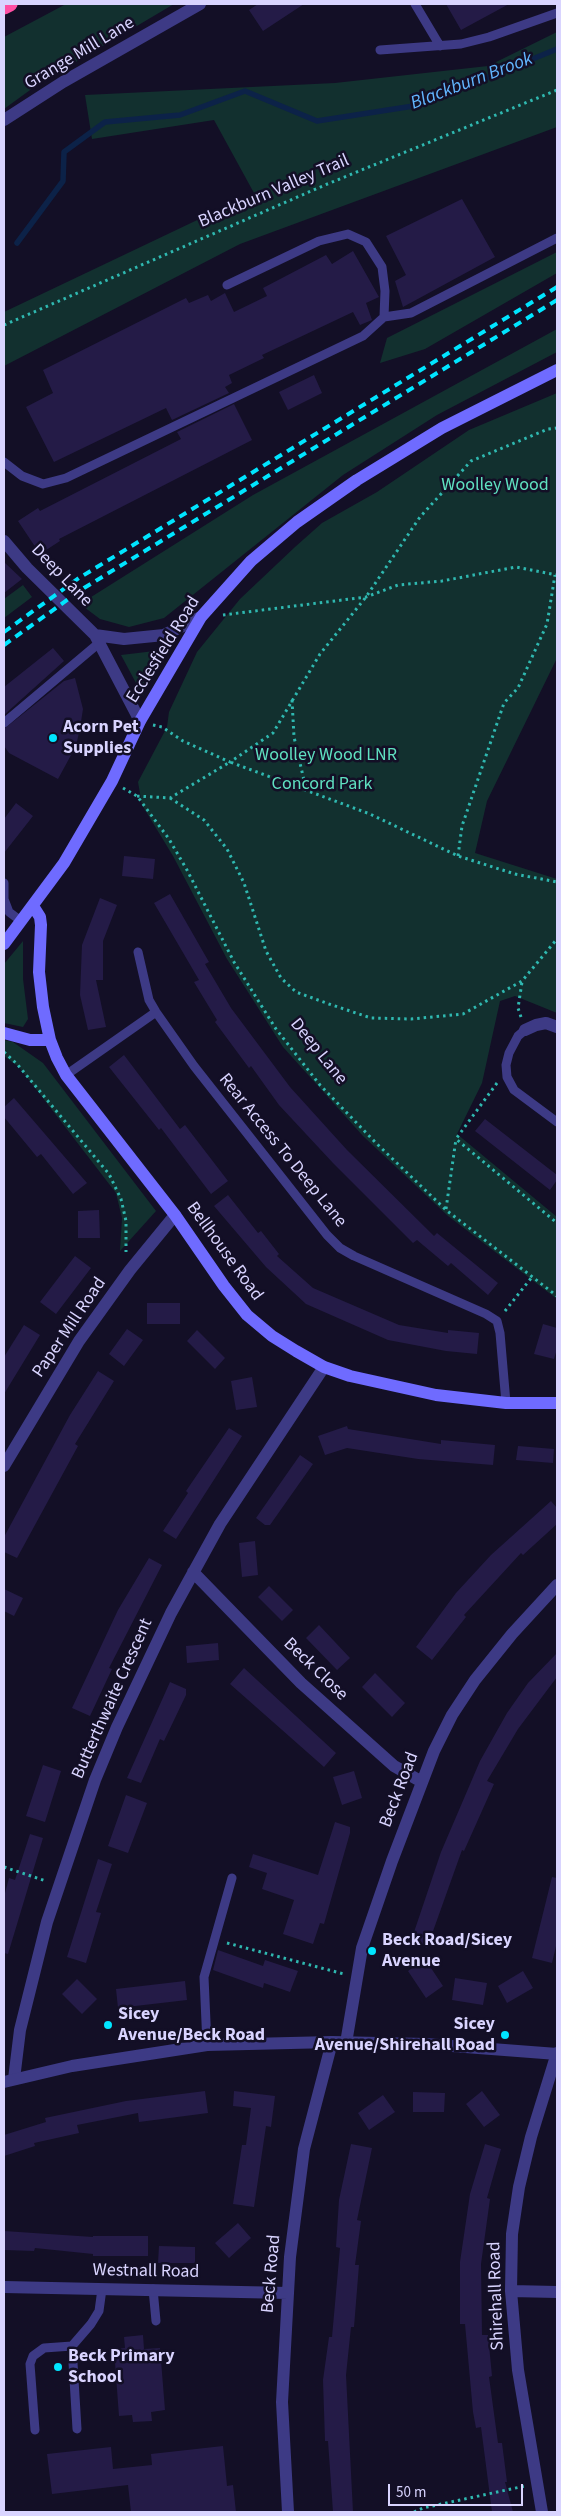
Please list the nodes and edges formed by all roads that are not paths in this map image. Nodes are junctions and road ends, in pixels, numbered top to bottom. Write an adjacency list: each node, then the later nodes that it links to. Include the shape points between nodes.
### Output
1 (10, 4): 4 (highway)
2 (200, 4): 8 (street, Grange Mill Lane, via 63,82)
3 (415, 4): 6 (lane)
4 (4, 7)
5 (557, 13): 6 (lane, via 489,37)
6 (440, 46): 7 (lane)
7 (380, 50)
8 (4, 120)
9 (557, 238): 11 (lane, via 411,313)
10 (227, 285): 11 (lane, via 318,241 348,234 366,242 382,267)
11 (384, 317): 13 (lane, via 364,336 66,478 43,484 22,476)
12 (557, 370): 15 (main road, Ecclesfield Road, via 442,428 357,480 297,522 251,561)
13 (4, 462)
14 (4, 541): 16 (street, Deep Lane)
15 (201, 617): 16 (street, via 164,635); 17 (main road, Ecclesfield Road)
16 (97, 639): 17 (street, Deep Lane); 18 (lane)
17 (140, 721): 20 (main road, Ecclesfield Road, via 112,781 64,864)
18 (4, 723)
19 (4, 882): 21 (lane, via 4,899 9,912)
20 (33, 906): 21 (main road, Ecclesfield Road); 28 (main road, Bellhouse Road, via 41,925 39,972)
21 (21, 921): 22 (main road, Ecclesfield Road)
22 (4, 944)
23 (138, 952): 24 (lane, Rear Access To Deep Lane, via 149,1000)
24 (156, 1012): 29 (lane); 33 (lane, Rear Access To Deep Lane, via 194,1066 340,1248 497,1321)
25 (557, 1026): 26 (street, via 546,1023)
26 (525, 1030): 30 (lane, via 509,1053 507,1077 514,1090)
27 (4, 1033): 28 (main road, via 30,1040)
28 (50, 1040): 29 (main road, Bellhouse Road)
29 (66, 1075): 31 (main road, Bellhouse Road)
30 (557, 1122)
31 (175, 1215): 32 (main road, Bellhouse Road, via 247,1315 272,1336); 35 (street, Paper Mill Road, via 78,1341)
32 (324, 1367): 33 (main road, Bellhouse Road, via 399,1388); 36 (street, Butterthwaite Crescent, via 240,1492)
33 (506, 1402): 34 (main road, Bellhouse Road)
34 (557, 1403)
35 (4, 1466)
36 (193, 1572): 38 (street, Beck Close, via 301,1683 394,1766); 44 (street, Butterthwaite Crescent, via 117,1727 95,1780 59,1885)
37 (557, 1585): 38 (street, Beck Road, via 475,1680 452,1715)
38 (422, 1782): 41 (street, Beck Road, via 362,1948)
39 (232, 1878): 42 (lane, via 204,1977)
40 (332, 2042): 41 (street); 42 (street); 50 (street, Beck Road, via 304,2148)
41 (346, 2042): 43 (street, via 426,2044)
42 (207, 2045): 44 (street, via 109,2059)
43 (557, 2054): 48 (street, Shirehall Road, via 520,2187 512,2234)
44 (9, 2080)
45 (4, 2288): 46 (street, Westnall Road)
46 (102, 2289): 47 (street, Westnall Road); 52 (lane, via 99,2311)
47 (153, 2289): 50 (street, Westnall Road); 51 (lane)
48 (511, 2291): 49 (street); 56 (street, Shirehall Road, via 518,2370)
49 (557, 2292)
50 (288, 2293): 55 (street, Beck Road, via 282,2402)
51 (156, 2321)
52 (72, 2346): 53 (lane); 54 (lane, via 44,2348 30,2364)
53 (77, 2429)
54 (35, 2430)
55 (288, 2512)
56 (542, 2512)

